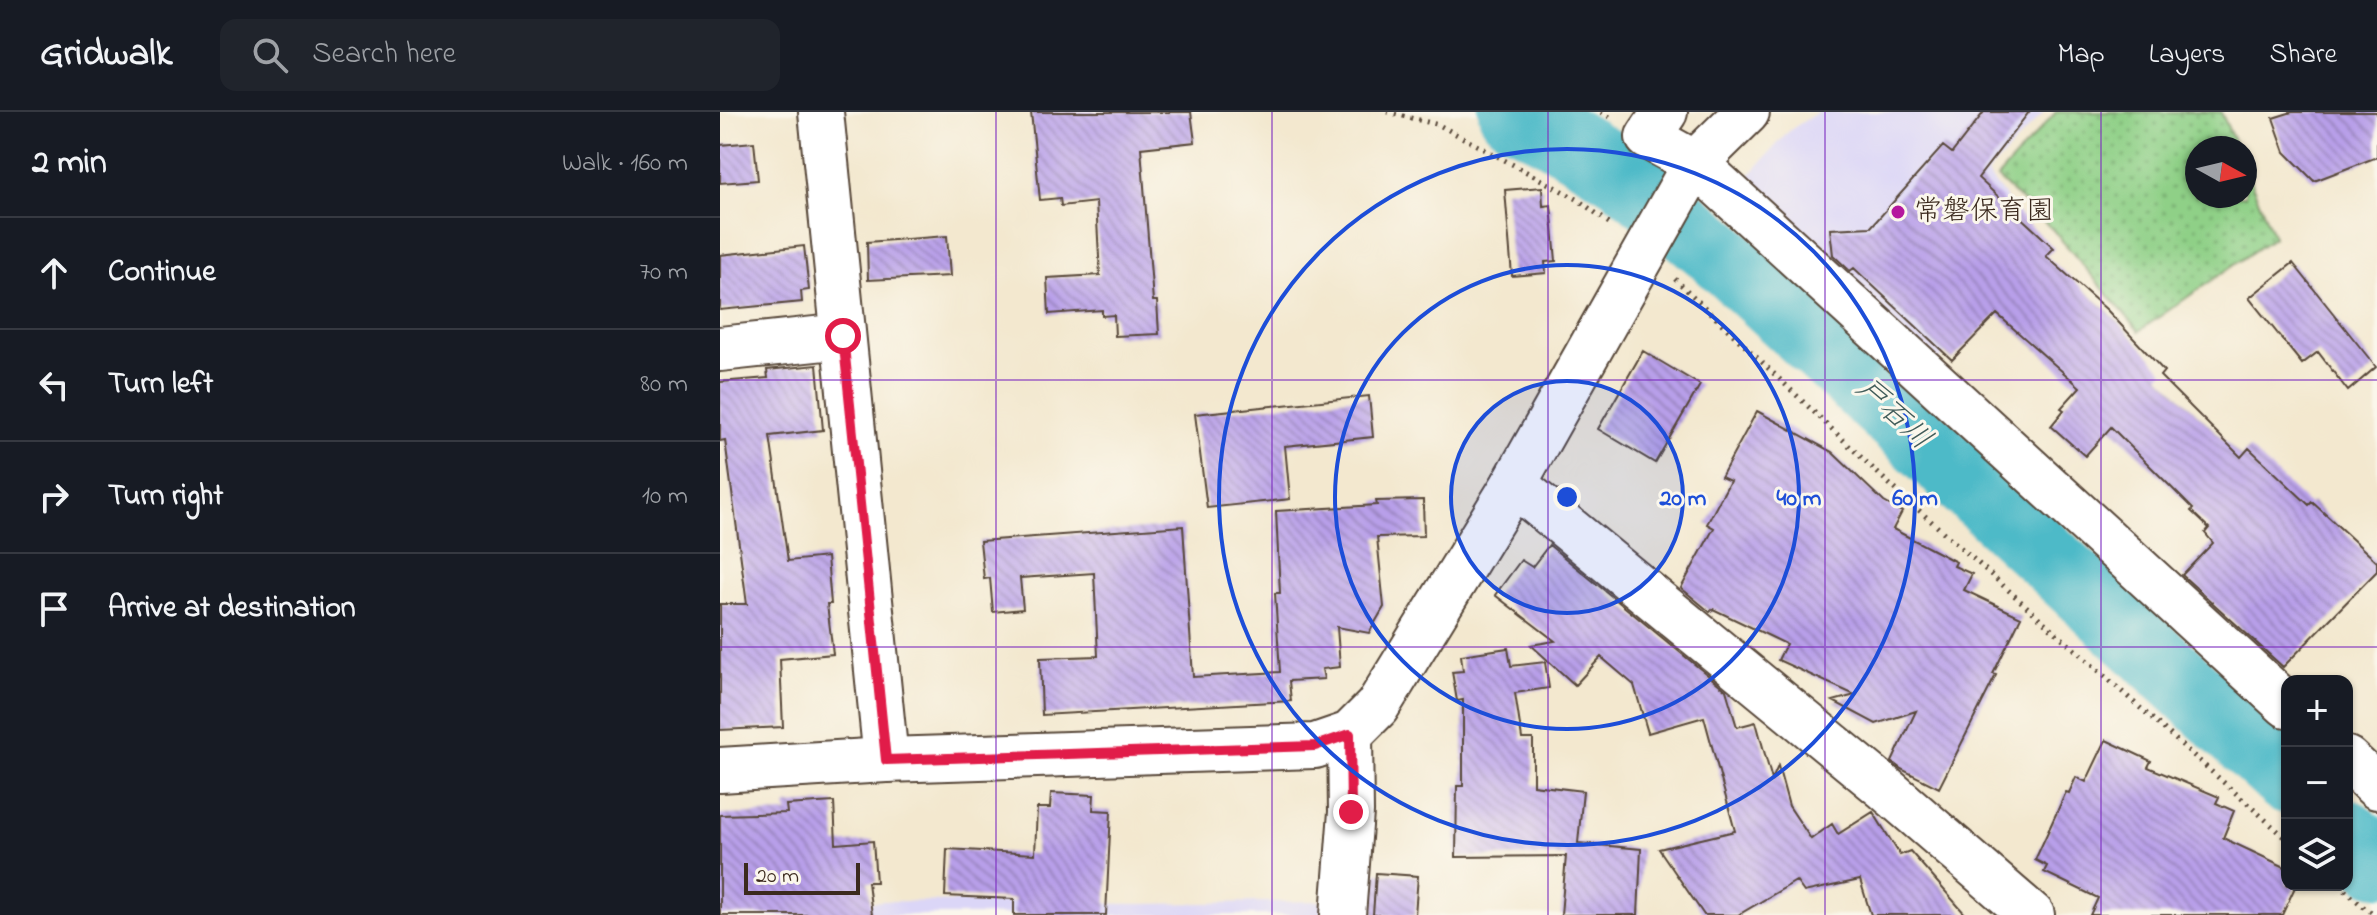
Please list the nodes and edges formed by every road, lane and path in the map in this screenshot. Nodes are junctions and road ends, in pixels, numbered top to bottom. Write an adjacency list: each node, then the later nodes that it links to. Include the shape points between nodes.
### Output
1 (821, 112): 7 (street)
2 (1387, 112): 6 (path, via 1439,125 1577,199)
3 (1665, 112): 5 (street, via 1648,137)
4 (1747, 112): 5 (street)
5 (1690, 171): 6 (street); 10 (street)
6 (1649, 248): 9 (street); 16 (path, via 1885,480)
7 (843, 336): 8 (street); 12 (street)
8 (720, 349)
9 (1514, 484): 11 (street, via 1377,707); 19 (street)
10 (2281, 700)
11 (1350, 734): 12 (street, via 1315,746); 18 (street, via 1351,812)
12 (886, 760): 14 (street)
13 (2353, 765): 15 (street)
14 (720, 770)
15 (2377, 787)
16 (2281, 834)
17 (2346, 891): 20 (path)
18 (1343, 915)
19 (2032, 915)
20 (2377, 915)

